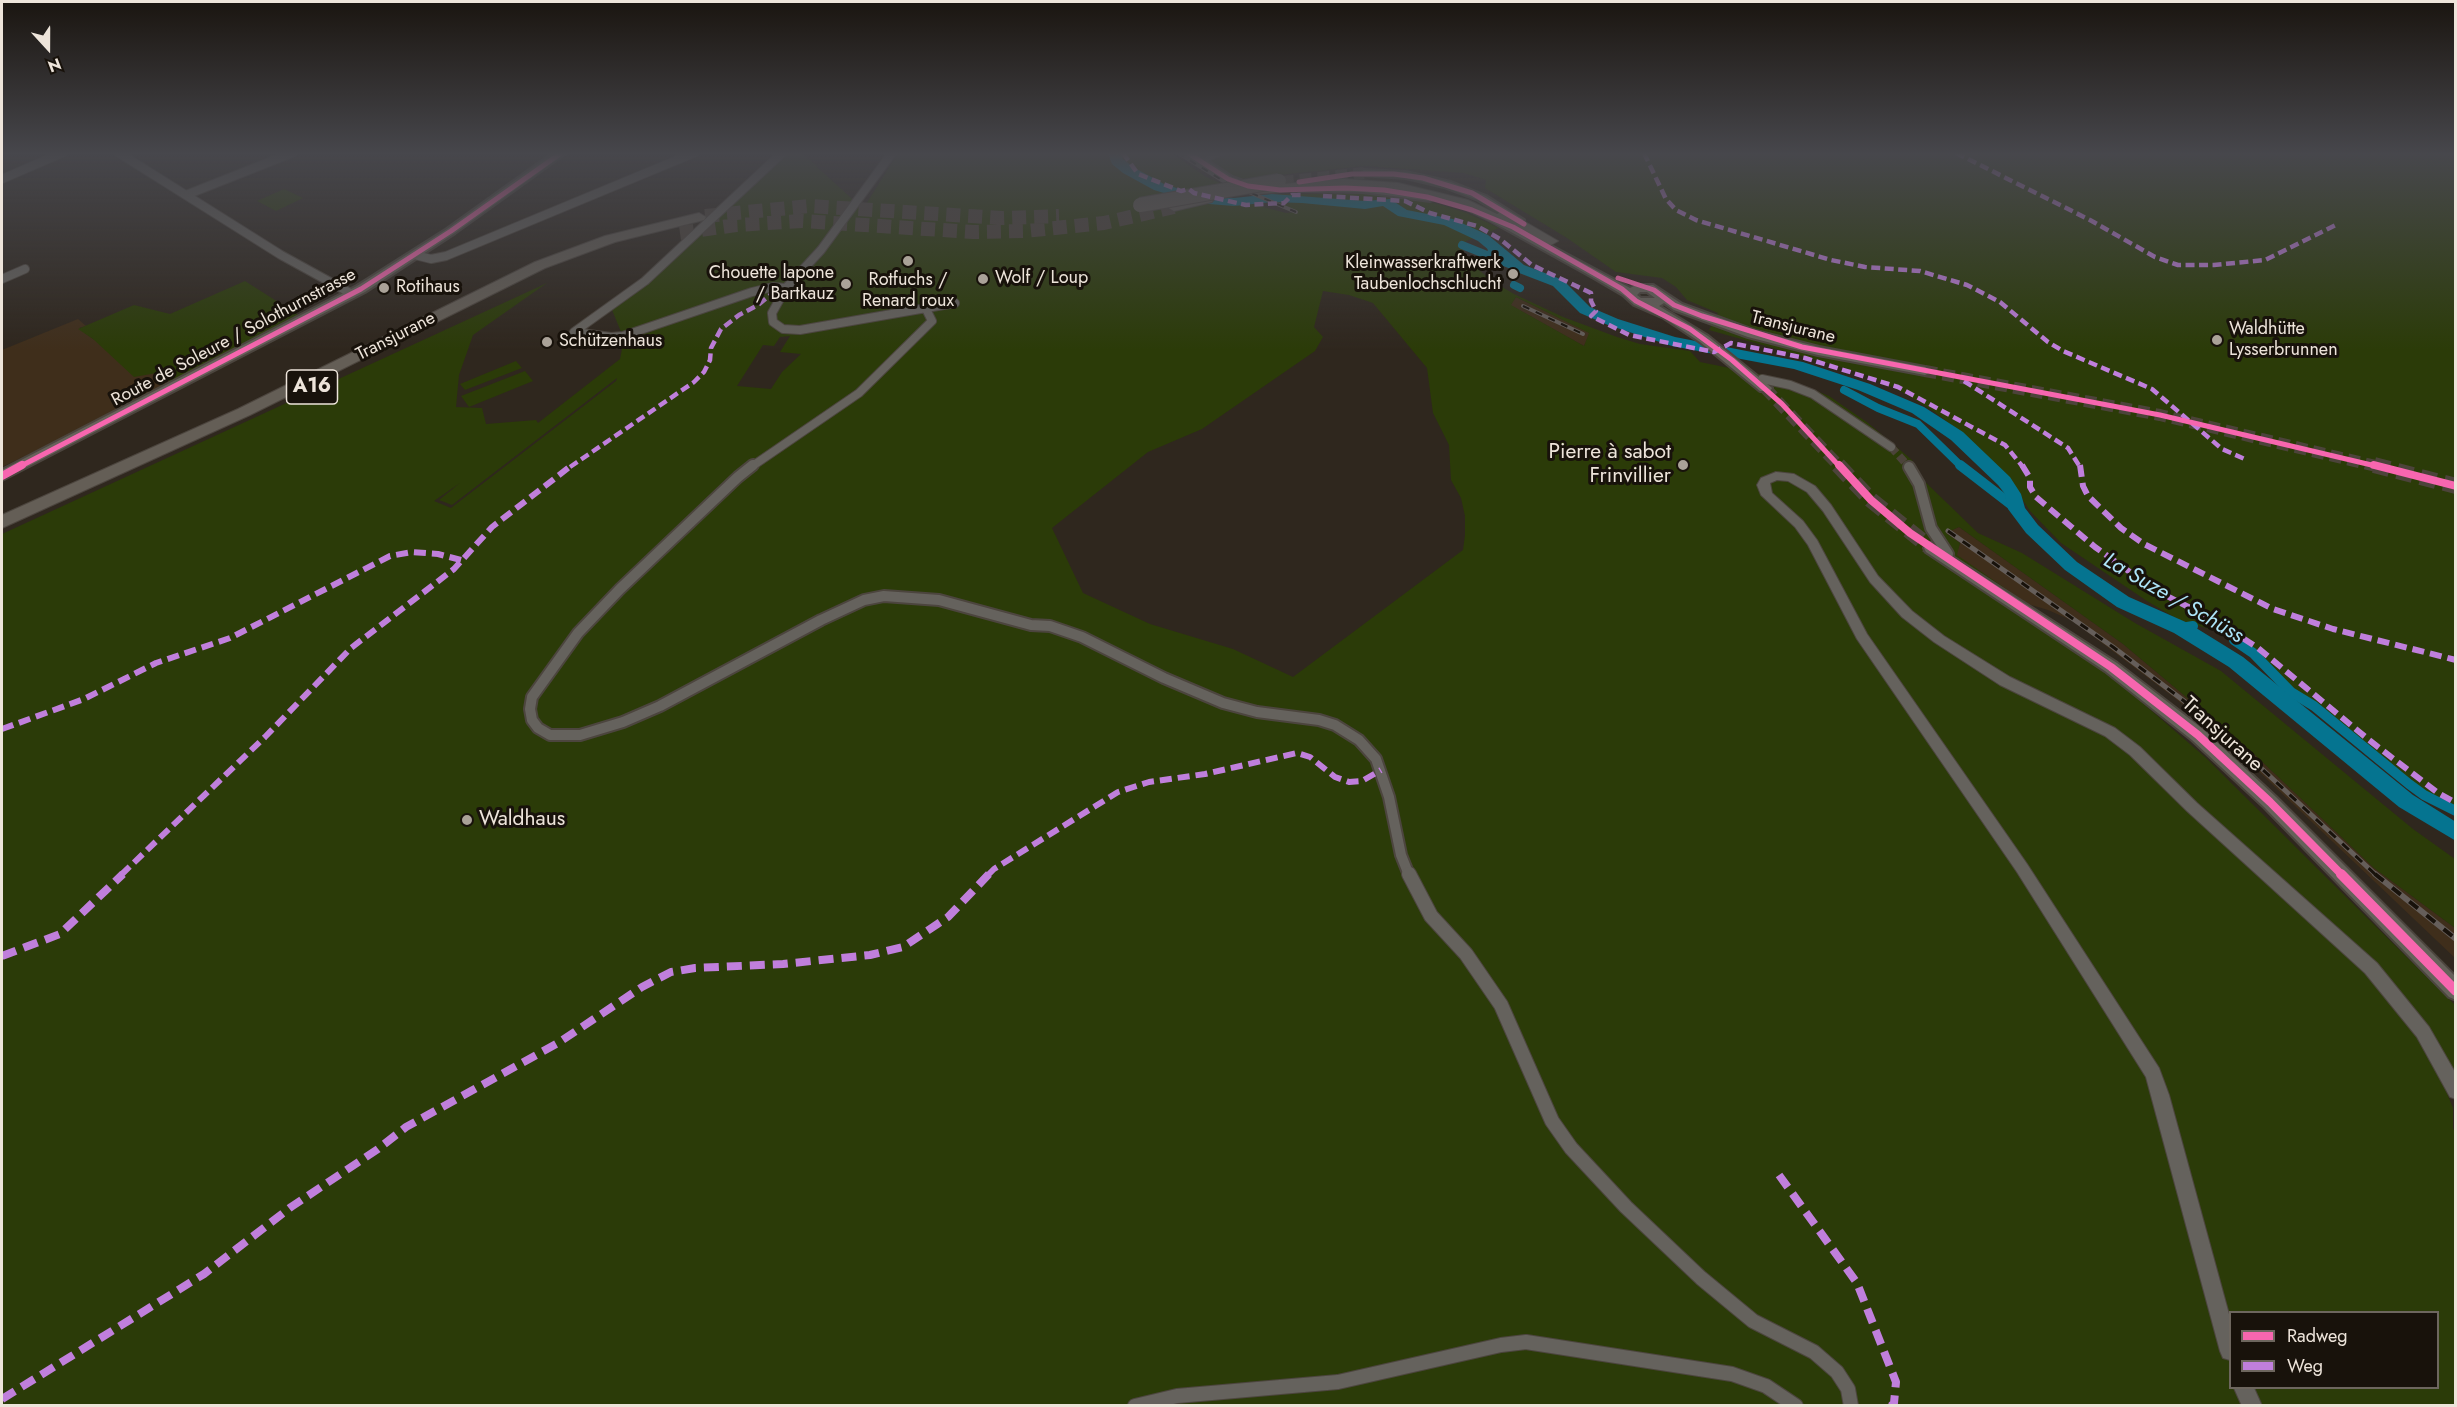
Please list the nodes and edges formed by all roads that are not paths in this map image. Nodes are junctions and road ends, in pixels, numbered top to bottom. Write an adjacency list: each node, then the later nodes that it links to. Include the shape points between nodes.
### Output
1 (224, 219): 19 (street)
2 (467, 219): 14 (main road, Route de Soleure / Solothurnstrasse)
3 (536, 219): 14 (street, via 446,256 431,259)
4 (691, 219): 30 (highway, Transjurane / A16, via 640,230 540,265 253,408)
5 (712, 219): 17 (street, via 645,281 574,332 623,336 755,291)
6 (844, 219): 17 (street)
7 (1493, 219): 11 (main road, bridge)
8 (1498, 219): 11 (highway)
9 (1510, 219): 13 (highway, bridge)
10 (1515, 219): 13 (main road)
11 (1513, 227): 21 (main road)
12 (681, 233): 31 (highway, Transjurane / A16, via 575,261 519,284 238,423)
13 (1551, 241): 18 (main road)
14 (415, 255): 19 (main road, Route de Soleure / Solothurnstrasse)
15 (25, 269): 16 (street)
16 (2, 279)
17 (786, 288): 24 (street, via 771,317 778,327 792,330)
18 (1644, 288): 20 (main road, Transjurane); 21 (main road, via 1634,289)
19 (352, 294): 29 (main road, Route de Soleure / Solothurnstrasse)
20 (1660, 294): 23 (main road, via 1658,302); 25 (main road, Transjurane, via 1674,305 1716,322 1802,347)
21 (1630, 295): 23 (main road)
22 (955, 303): 24 (street)
23 (1644, 304): 26 (main road, via 1678,321)
24 (925, 308): 40 (street, via 932,321 902,354 859,393 738,477 620,588 578,633 532,697 530,709 535,724 550,735 559,736 599,731 660,706 864,600 901,596 939,600 1068,632 1222,703 1319,720 1347,732 1369,749 1381,770 1401,855 1414,886 1431,916 1466,954 1501,1005 1552,1121 1572,1148 1626,1207 1701,1278 1753,1321 1814,1352 1837,1372 1848,1389)
25 (1925, 371)
26 (1759, 381): 27 (street, via 1813,393)
27 (1891, 447)
28 (1909, 466): 33 (street, via 1919,484 1931,528)
29 (2, 476)
30 (2, 522)
31 (2, 530)
32 (1931, 548): 34 (main road, Transjurane, via 2086,650 2181,721 2270,802)
33 (1948, 554)
34 (2456, 991)
35 (2456, 1091): 36 (street, via 2423,1032 2372,968 2209,823 2135,751 2110,732 1997,676 1939,639 1907,614 1874,579 1811,489 1790,477 1776,476 1765,481 1767,495 1799,524 1813,543 1862,636 2016,859 2152,1073)
36 (2229, 1347)
37 (2244, 1389): 41 (street)
38 (1135, 1406): 39 (street, via 1177,1396 1338,1382 1526,1342 1732,1374 1766,1386)
39 (1796, 1406)
40 (1851, 1406)
41 (2252, 1406)

